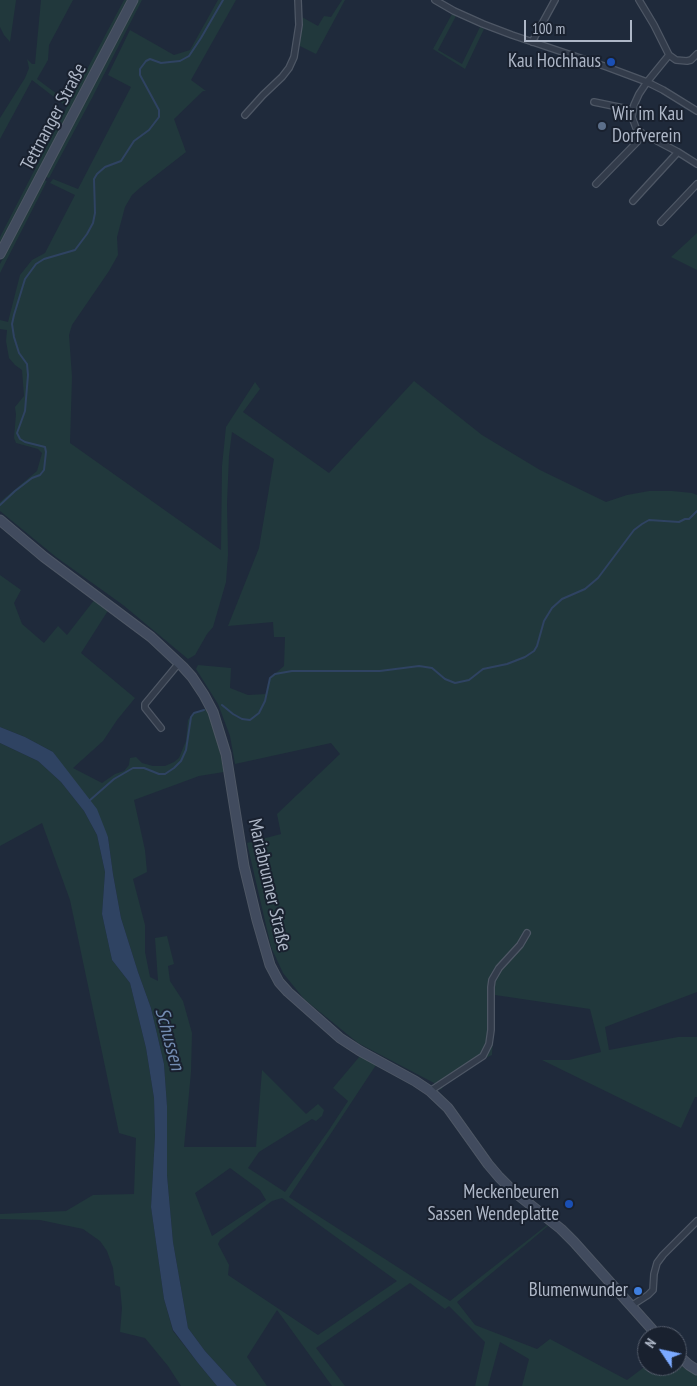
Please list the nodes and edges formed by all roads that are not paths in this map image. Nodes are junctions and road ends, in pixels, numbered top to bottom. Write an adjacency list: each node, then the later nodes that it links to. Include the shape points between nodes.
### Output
1 (133, 0): 21 (street, Tettnanger Straße)
2 (298, 0): 13 (street, via 299,25 289,68)
3 (435, 0): 6 (street, via 482,24)
4 (556, 0): 6 (street)
5 (639, 0): 8 (street)
6 (532, 42): 9 (street)
7 (697, 54): 8 (street, via 687,62)
8 (669, 55): 9 (street)
9 (647, 82): 11 (street); 12 (street)
10 (594, 102): 11 (street)
11 (633, 110): 14 (street, via 632,117)
12 (697, 111)
13 (245, 115)
14 (642, 133): 15 (street); 17 (street)
15 (678, 152): 16 (street); 19 (street)
16 (697, 164)
17 (596, 184)
18 (697, 184): 20 (street)
19 (633, 201)
20 (661, 222)
21 (2, 252)
22 (0, 520): 23 (street, Mariabrunner Straße, via 151,637)
23 (179, 663): 24 (street, via 145,704); 26 (street, Mariabrunner Straße, via 204,695 220,733 244,866 270,965 279,982 340,1038)
24 (161, 728)
25 (527, 933): 26 (street, via 492,980 491,1030 484,1056)
26 (430, 1090): 28 (street, Mariabrunner Straße, via 513,1191 574,1242)
27 (697, 1221): 28 (street, via 657,1264 653,1290)
28 (631, 1306): 29 (street, Mariabrunner Straße)
29 (649, 1326)

